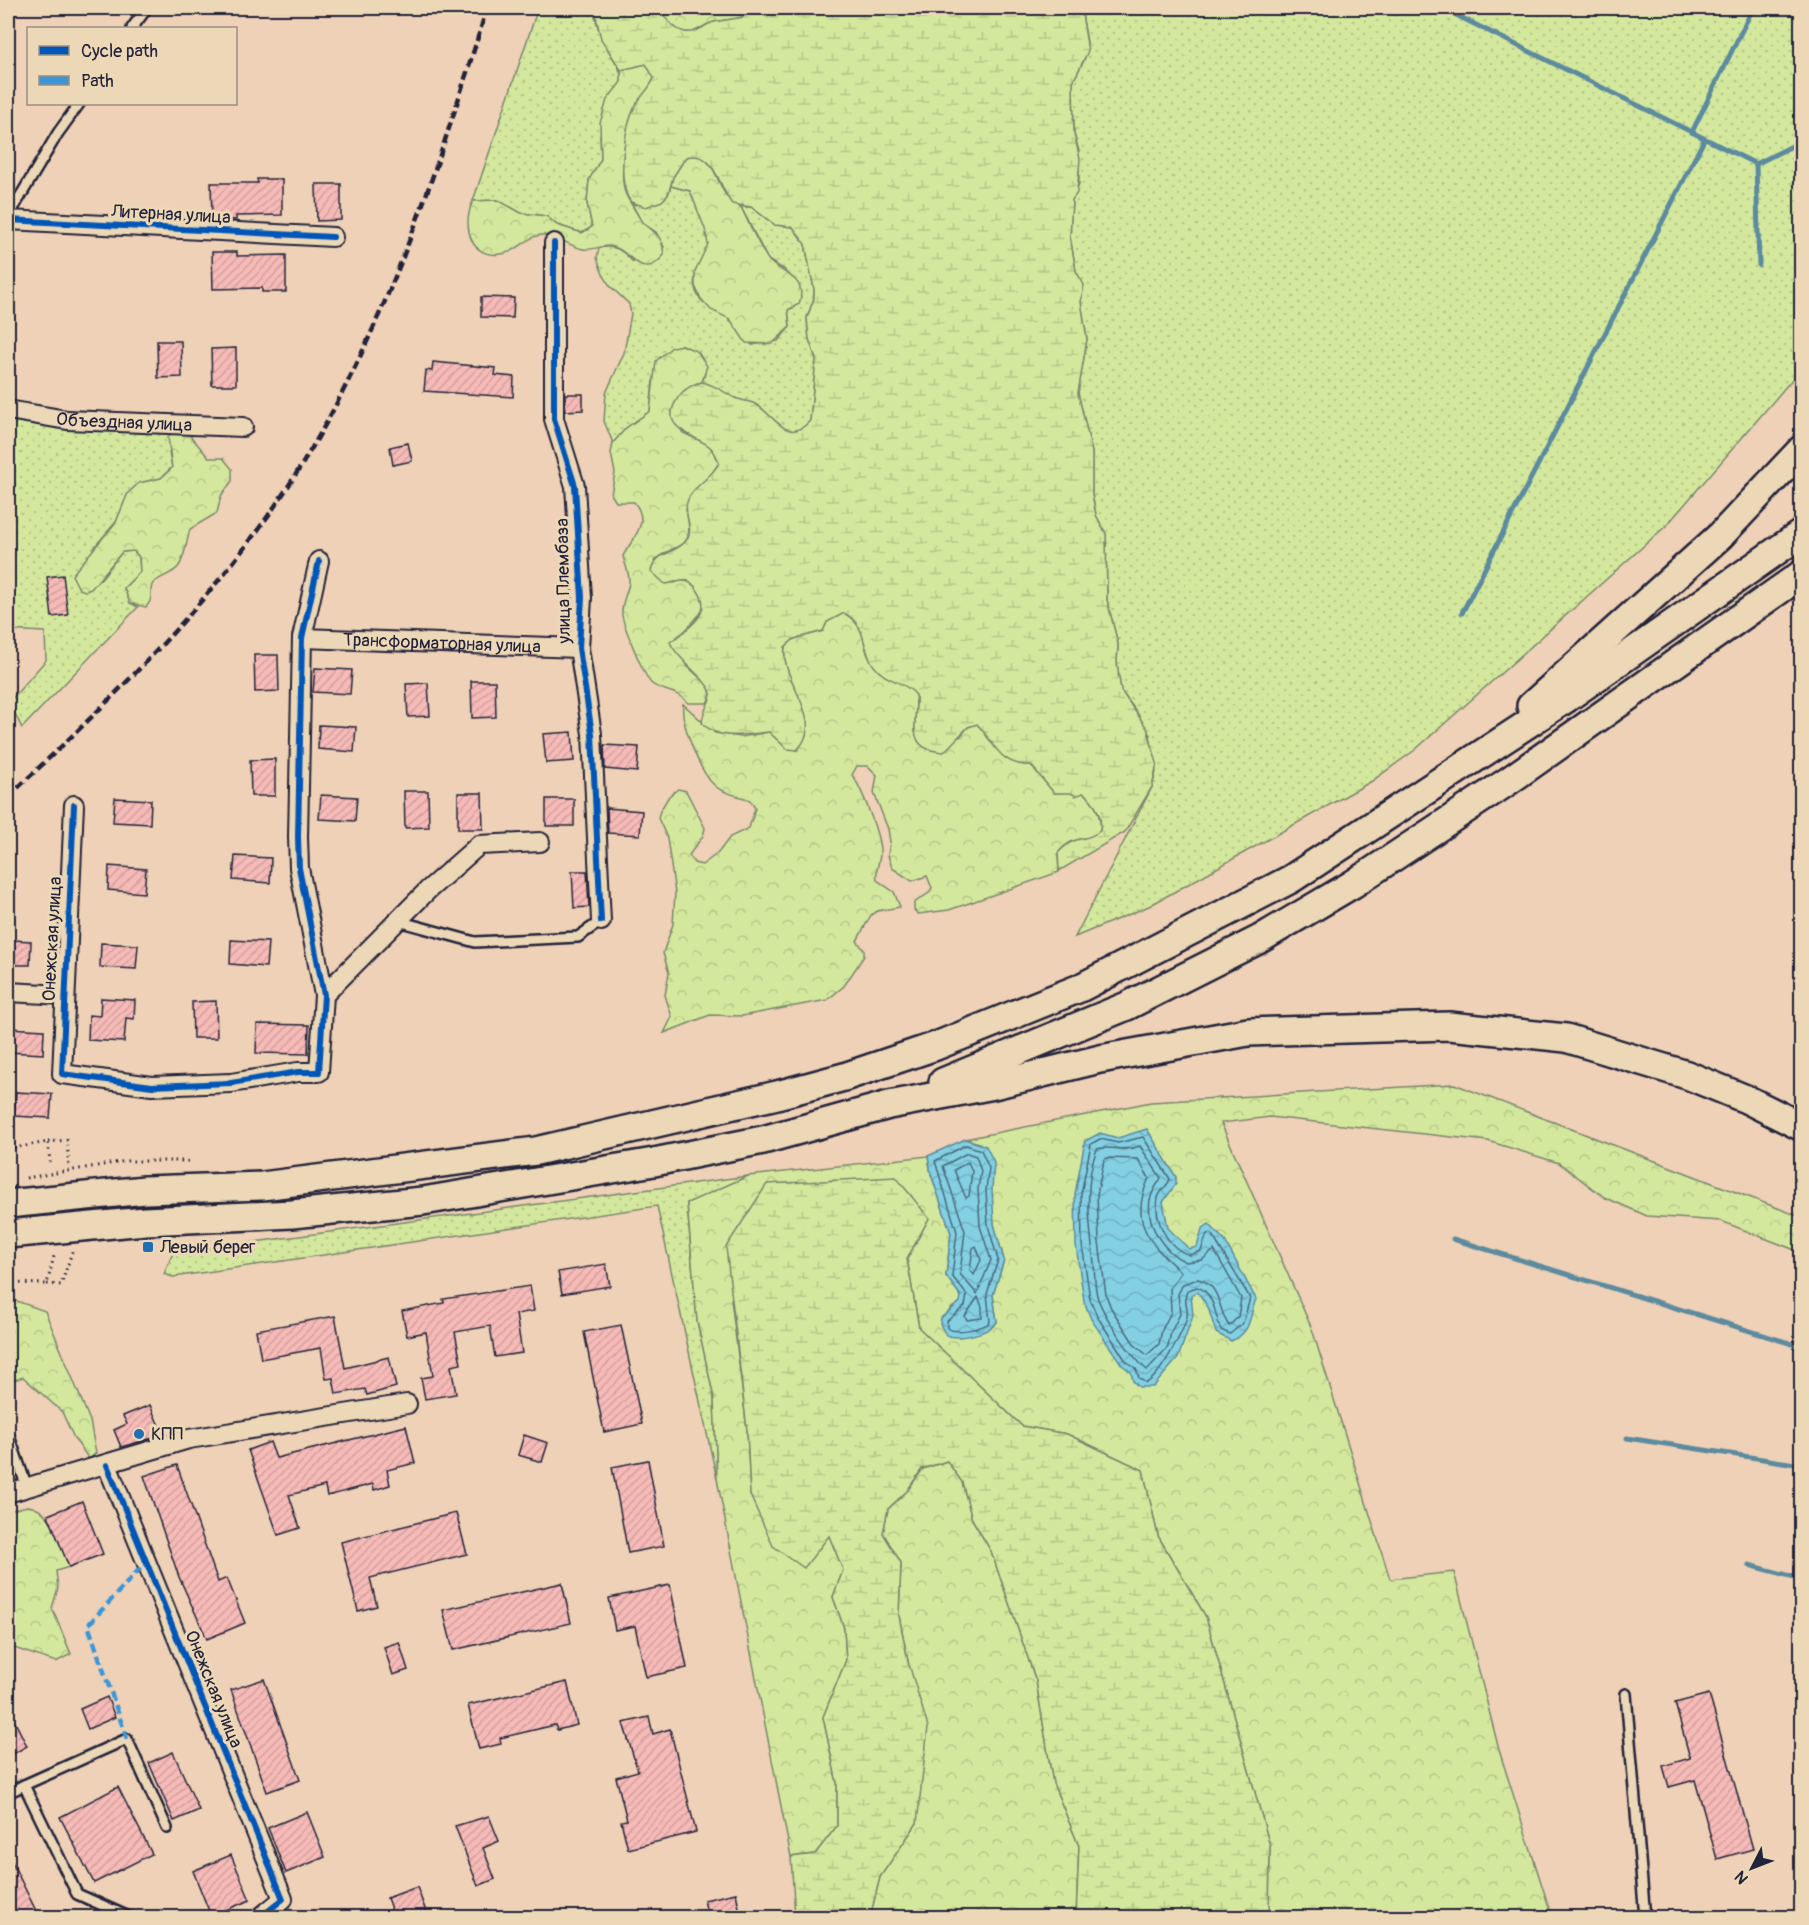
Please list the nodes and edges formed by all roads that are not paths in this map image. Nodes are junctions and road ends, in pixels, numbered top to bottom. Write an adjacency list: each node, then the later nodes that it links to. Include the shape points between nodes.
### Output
1 (147, 8): 2 (lane)
2 (133, 27)
3 (78, 105): 4 (lane)
4 (8, 219): 5 (street, Литерная улица)
5 (333, 237)
6 (554, 243): 14 (street, улица Плембаза, via 554,419 575,486 582,598)
7 (8, 410): 8 (street, Объездная улица, via 67,420)
8 (243, 427)
9 (1802, 449): 15 (main road, via 1721,535)
10 (1802, 532): 15 (main road)
11 (319, 561): 13 (street)
12 (1802, 574): 23 (main road, via 1507,782 1353,884 1260,939 1127,1006)
13 (302, 638): 14 (street, Трансформаторная улица); 22 (street, via 299,868)
14 (579, 648): 19 (street, улица Плембаза, via 592,734)
15 (1457, 773): 25 (main road, via 1291,879 1080,988 936,1046 844,1077 536,1151 405,1170 262,1186)
16 (74, 805): 21 (street, Онежская улица)
17 (540, 842): 18 (street, via 478,845)
18 (398, 921): 19 (lane, via 475,942 578,937); 22 (street)
19 (601, 921)
20 (8, 992): 21 (street)
21 (64, 995): 22 (street, Онежская улица, via 62,1074 152,1086 231,1083 319,1072)
22 (324, 995)
23 (889, 1105): 24 (main road, via 1100,1059 1248,1032 1449,1026 1566,1038 1604,1048 1687,1074); 26 (main road, via 730,1147 423,1201)
24 (1802, 1127)
25 (13, 1191)
26 (8, 1234)
27 (407, 1404): 29 (street, via 189,1439)
28 (8, 1433): 30 (lane)
29 (106, 1465): 30 (street); 36 (street, Онежская улица, via 283,1899)
30 (27, 1487): 31 (street)
31 (8, 1493)
32 (1626, 1694): 38 (lane)
33 (24, 1785): 34 (lane); 35 (lane, via 127,1739); 37 (lane, via 77,1894)
34 (8, 1792)
35 (167, 1828)
36 (262, 1916)
37 (131, 1917)
38 (1645, 1917)

